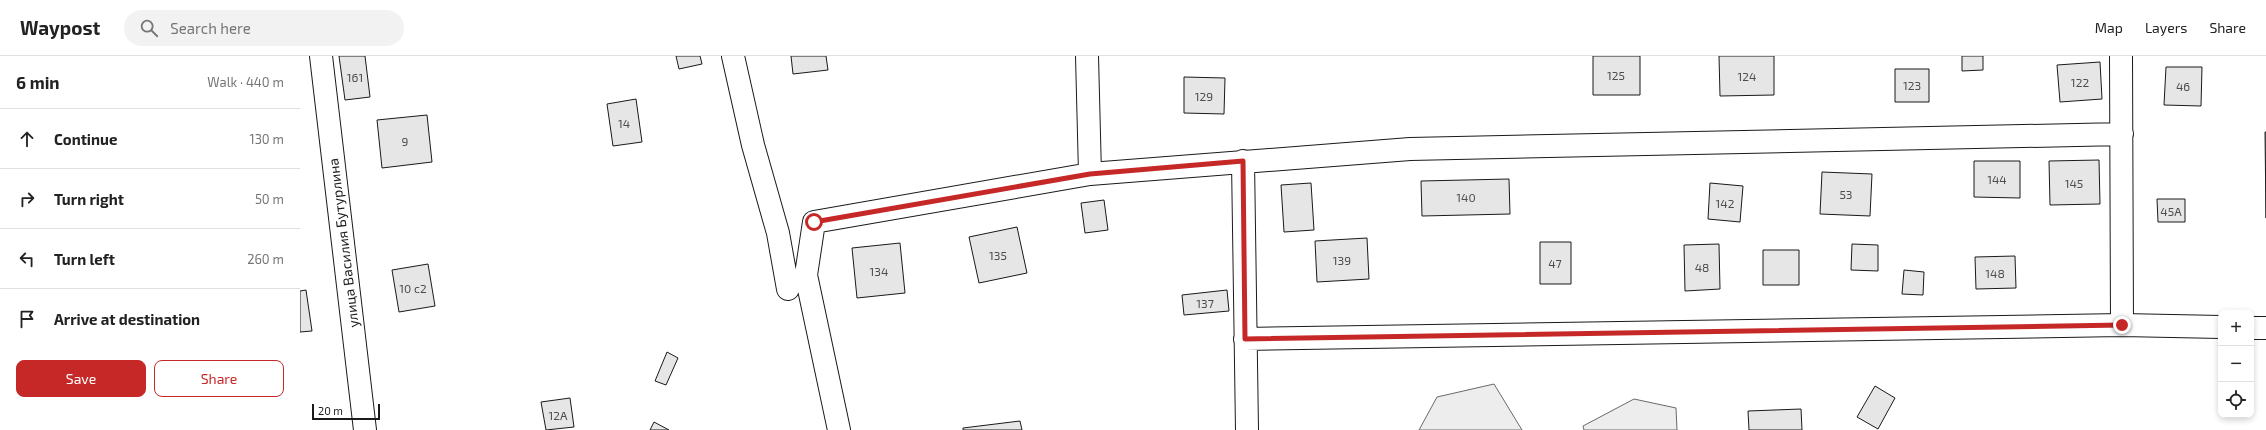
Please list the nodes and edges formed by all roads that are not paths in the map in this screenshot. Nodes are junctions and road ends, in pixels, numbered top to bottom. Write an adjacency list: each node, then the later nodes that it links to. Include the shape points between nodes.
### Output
1 (321, 56): 14 (street, улица Василия Бутурлина)
2 (733, 56): 8 (street, via 752,145 778,233)
3 (1087, 56): 7 (street)
4 (2121, 56): 5 (street)
5 (2122, 134): 6 (street, via 1410,149); 9 (street)
6 (1243, 161): 7 (street); 13 (street)
7 (1090, 174): 15 (street, via 814,222 806,275)
8 (788, 289)
9 (2122, 325): 10 (street); 13 (street)
10 (2218, 328)
11 (2254, 328): 12 (street)
12 (2266, 328)
13 (1245, 339): 16 (street)
14 (365, 430)
15 (839, 430)
16 (1247, 430)

